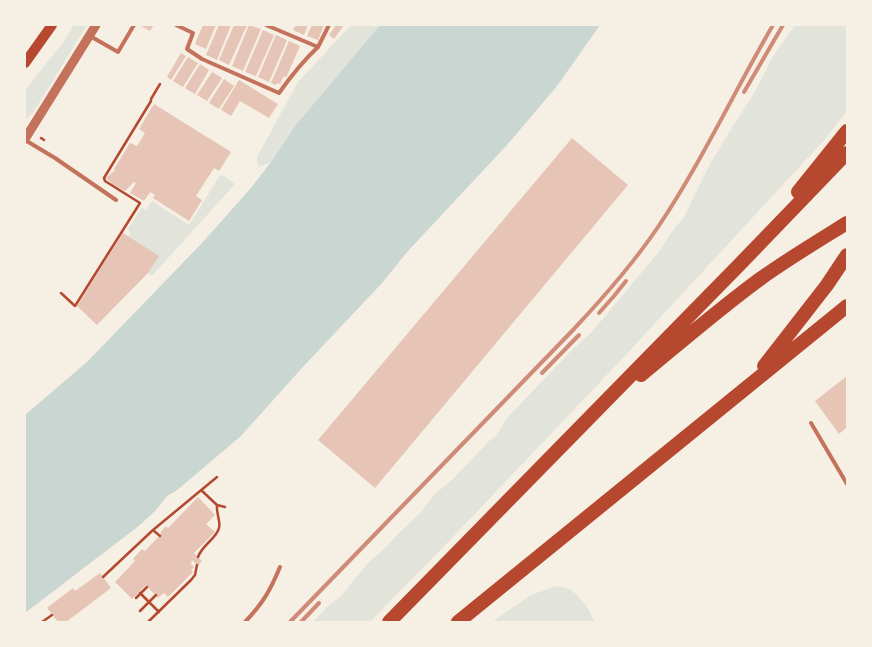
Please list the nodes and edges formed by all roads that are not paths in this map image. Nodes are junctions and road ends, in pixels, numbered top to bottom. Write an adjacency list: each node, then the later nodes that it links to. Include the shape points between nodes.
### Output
1 (52, 25): 9 (main road)
2 (96, 25): 7 (street)
3 (134, 25): 7 (lane, via 118,52)
4 (176, 25): 8 (lane, via 193,33 187,49 202,59 279,93)
5 (266, 25): 8 (lane)
6 (330, 25): 8 (lane)
7 (90, 36): 11 (street)
8 (318, 47)
9 (25, 63)
10 (847, 131): 16 (highway)
11 (25, 139): 13 (lane)
12 (847, 152): 16 (highway)
13 (116, 200)
14 (847, 223): 20 (highway, via 791,257 733,299)
15 (847, 255): 18 (highway)
16 (741, 263): 20 (highway)
17 (847, 306): 18 (highway)
18 (750, 384): 25 (highway)
19 (811, 423): 21 (lane)
20 (583, 424): 24 (highway)
21 (847, 484)
22 (280, 567): 23 (lane, via 267,595)
23 (245, 622)
24 (389, 622)
25 (458, 622)

